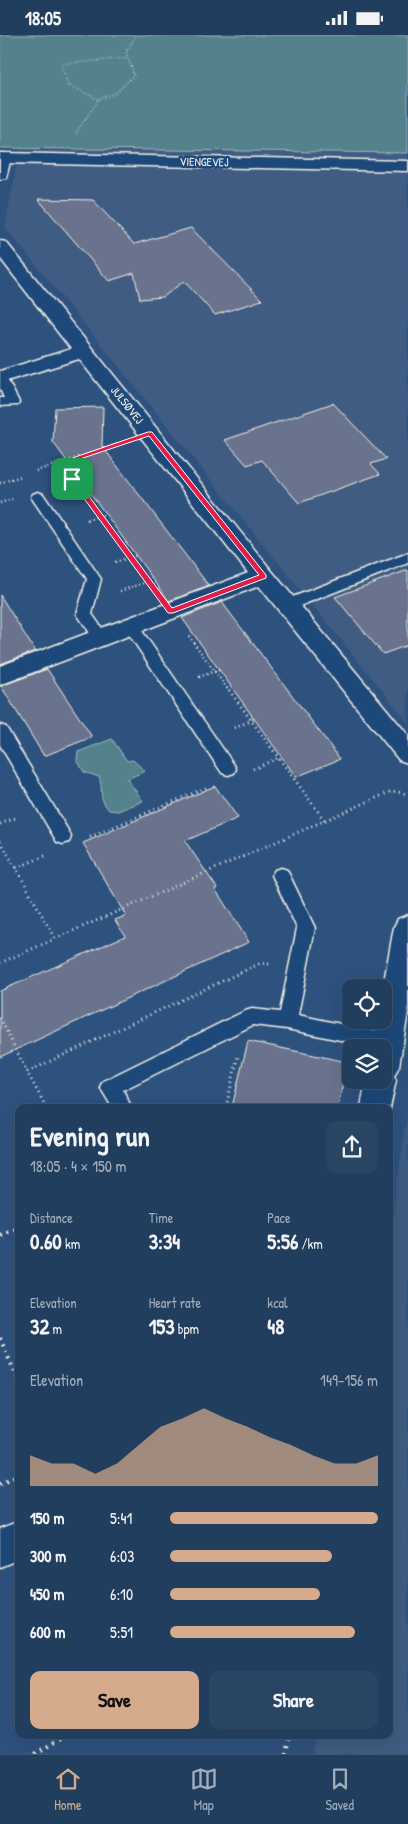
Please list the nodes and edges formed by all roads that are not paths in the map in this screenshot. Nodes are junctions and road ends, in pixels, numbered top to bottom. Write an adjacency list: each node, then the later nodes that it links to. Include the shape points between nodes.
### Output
1 (1, 163): 2 (street, VIENGEVEJ)
2 (408, 167)
3 (0, 245): 4 (street, JULSØVEJ)
4 (84, 351): 5 (street); 9 (street, JULSØVEJ)
5 (0, 377): 6 (lane, via 13,402)
6 (0, 402)
7 (38, 497): 12 (lane, via 94,579 84,614)
8 (408, 559): 10 (lane)
9 (264, 576): 10 (street, JULSØVEJ); 11 (street)
10 (287, 605): 15 (street, JULSØVEJ)
11 (131, 626): 12 (street); 16 (lane)
12 (101, 638): 13 (street)
13 (0, 676)
14 (0, 731): 17 (lane)
15 (408, 753)
16 (228, 769)
17 (63, 837)
18 (281, 875): 20 (lane, via 306,928)
19 (407, 935): 22 (street)
20 (287, 1021): 21 (lane); 24 (lane, via 252,1017 110,1087)
21 (342, 1039)
22 (389, 1039)
23 (379, 1089): 25 (street)
24 (120, 1104)
25 (377, 1104)
26 (15, 1541): 27 (street)
27 (0, 1549)

